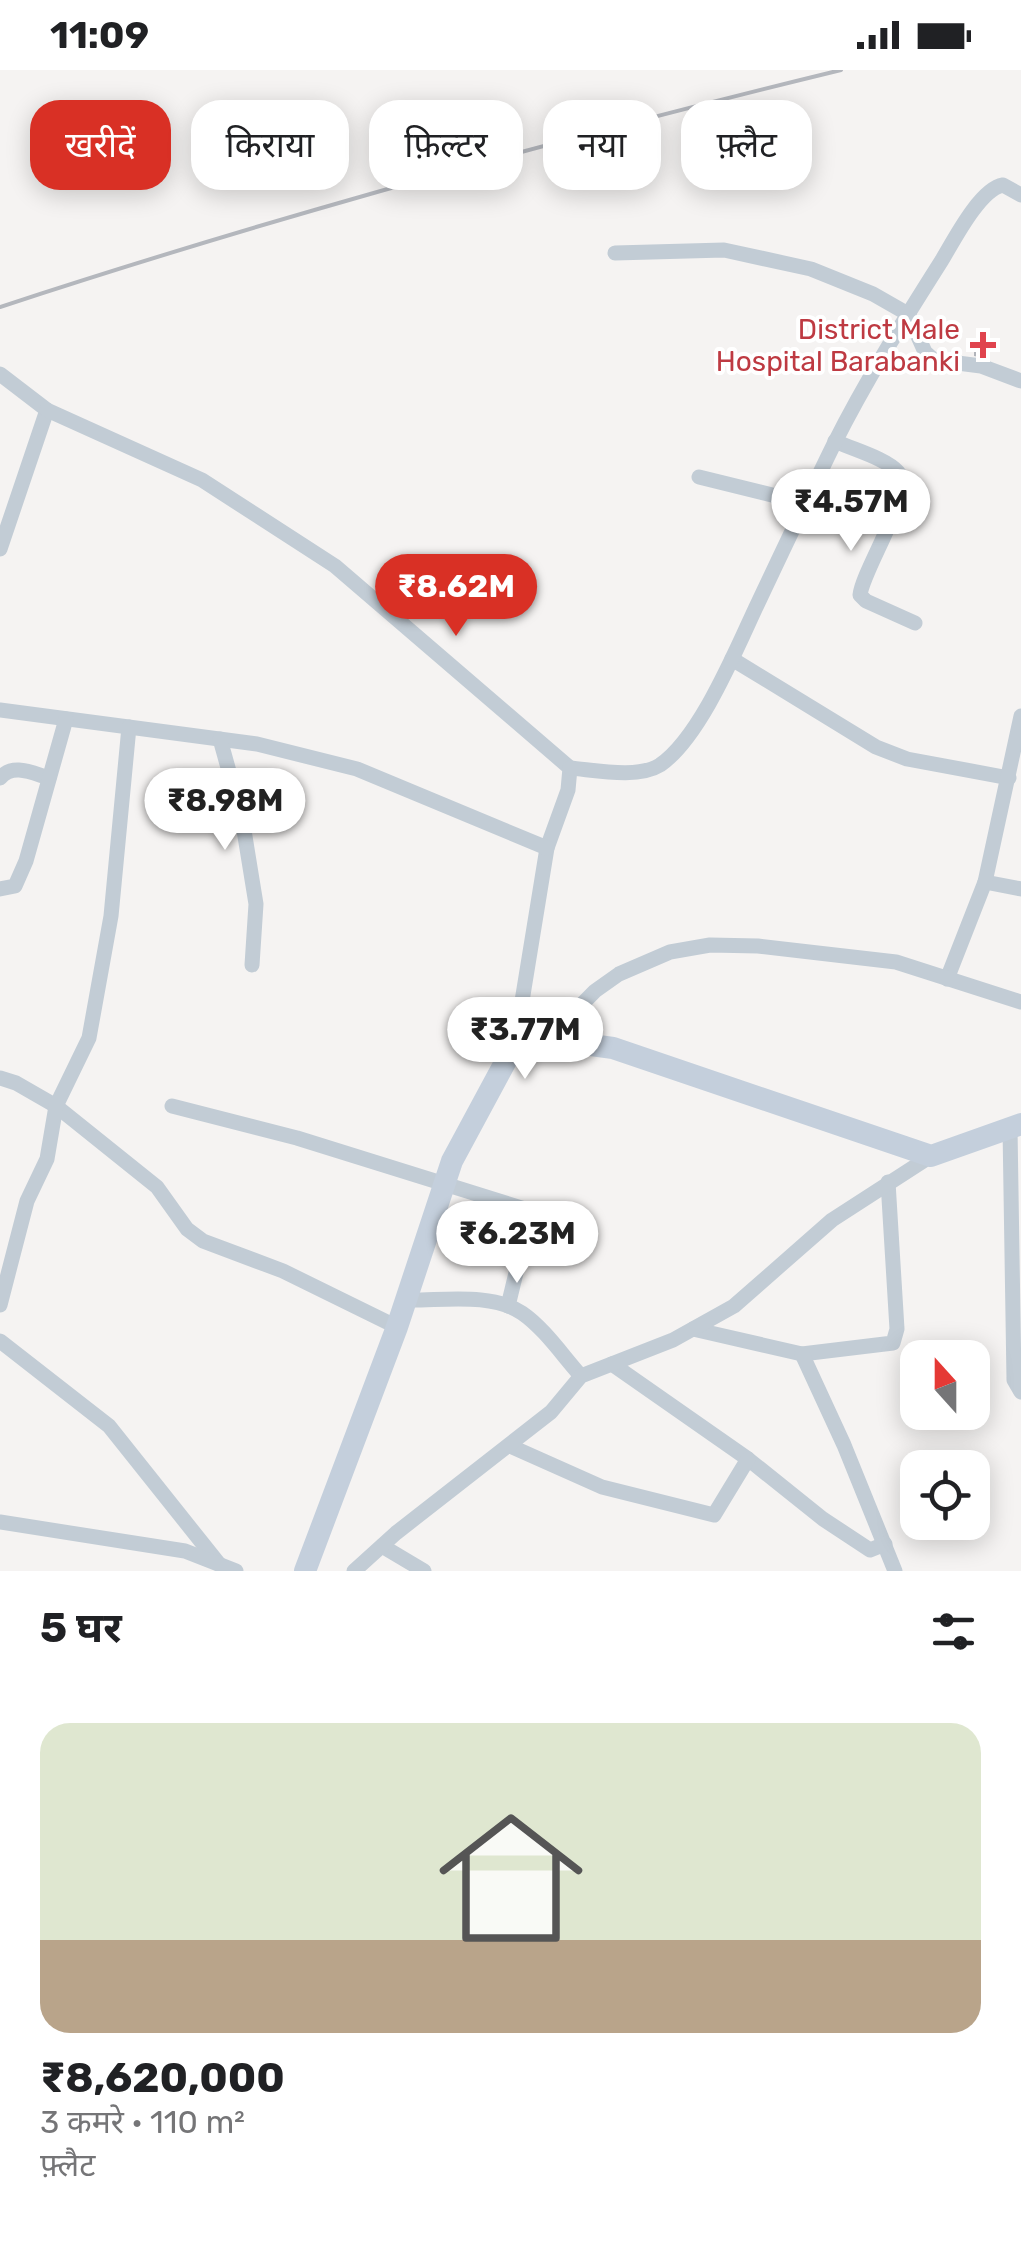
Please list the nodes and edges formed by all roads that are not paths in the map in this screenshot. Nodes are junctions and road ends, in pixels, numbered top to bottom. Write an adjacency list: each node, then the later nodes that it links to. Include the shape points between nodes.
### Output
1 (1021, 195): 3 (street, via 1002,185 993,188)
2 (615, 253): 3 (street, via 724,250 811,269)
3 (908, 314): 5 (street, via 934,360 981,366); 7 (street)
4 (0, 374): 6 (street)
5 (1021, 381)
6 (47, 410): 10 (street); 21 (street, via 202,480 335,566)
7 (835, 441): 11 (street); 12 (street, via 901,475)
8 (698, 477): 11 (street)
9 (0, 487): 10 (street)
10 (18, 496): 13 (street)
11 (805, 503): 12 (street); 15 (street)
12 (888, 524): 14 (street, via 860,595)
13 (0, 549)
14 (915, 623)
15 (732, 659): 21 (street, via 704,712 660,764 632,771); 22 (street, via 876,747 908,759)
16 (0, 710): 18 (street)
17 (1021, 716): 22 (street)
18 (66, 719): 19 (street); 24 (street)
19 (130, 727): 20 (street); 35 (street, via 89,1038)
20 (220, 739): 25 (street, via 357,769); 29 (street, via 256,904)
21 (570, 768): 25 (street)
22 (1013, 771): 26 (street)
23 (0, 778): 24 (street, via 15,769)
24 (49, 778): 27 (street, via 15,886)
25 (548, 848): 33 (street)
26 (986, 882): 28 (street); 30 (street)
27 (0, 889)
28 (1021, 890)
29 (252, 965)
30 (947, 979): 31 (street); 32 (street, via 896,962 710,945 642,961 594,991)
31 (1021, 1002)
32 (546, 1042): 33 (street); 38 (street, via 613,1048)
33 (515, 1044): 39 (street)
34 (0, 1078): 35 (street)
35 (56, 1106): 42 (street); 44 (street, via 157,1188 203,1241)
36 (172, 1106): 39 (street)
37 (1015, 1126): 38 (street); 47 (street)
38 (931, 1156): 40 (street)
39 (445, 1182): 41 (street); 43 (street, via 531,1210)
40 (888, 1182): 45 (street, via 832,1220 734,1306); 48 (street, via 898,1329 893,1343)
41 (406, 1300): 43 (street); 44 (street)
42 (0, 1305)
43 (508, 1306): 50 (street)
44 (397, 1327): 59 (street)
45 (693, 1329): 48 (street); 49 (street)
46 (0, 1341): 57 (street, via 108,1426)
47 (1018, 1344): 51 (street, via 1014,1380)
48 (802, 1354): 55 (street)
49 (612, 1364): 50 (street); 53 (street)
50 (581, 1376): 52 (street)
51 (1021, 1392)
52 (510, 1446): 53 (street, via 602,1487 714,1515); 56 (street)
53 (748, 1459): 55 (street, via 870,1550)
54 (0, 1522): 57 (street, via 185,1551)
55 (885, 1544): 62 (street)
56 (382, 1546): 60 (street); 61 (street)
57 (218, 1564): 58 (street)
58 (236, 1571)
59 (305, 1571)
60 (355, 1571)
61 (424, 1571)
62 (895, 1571)

